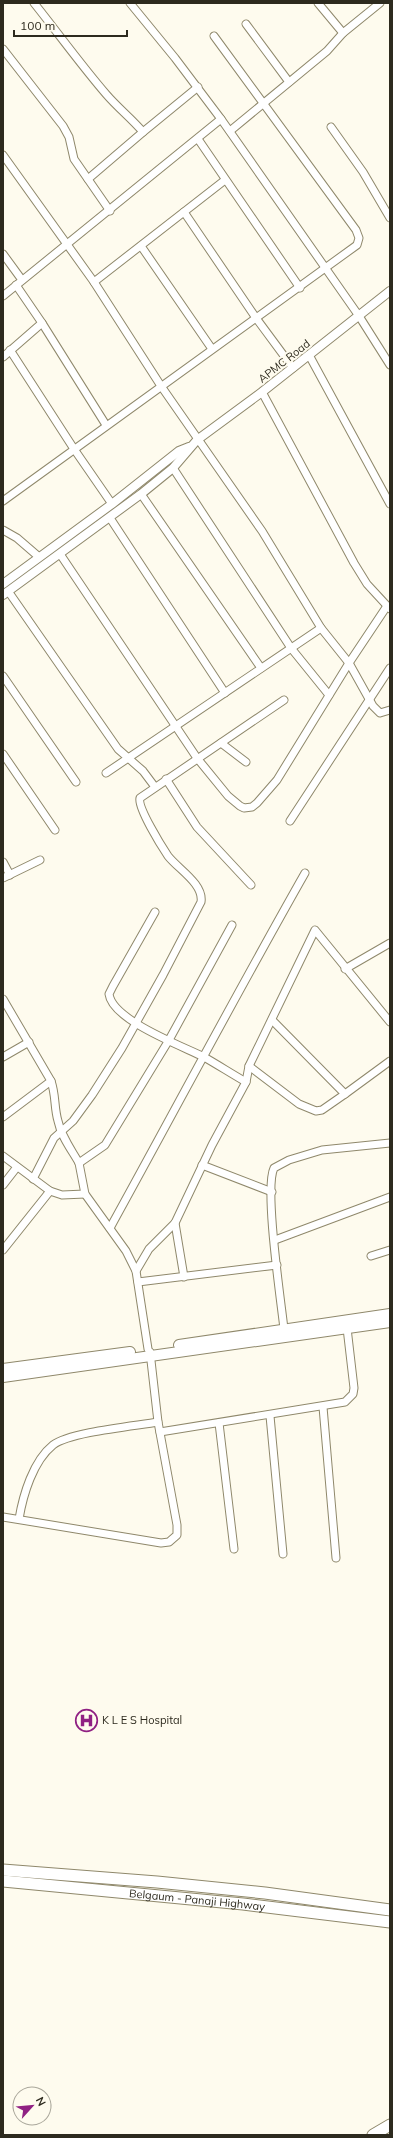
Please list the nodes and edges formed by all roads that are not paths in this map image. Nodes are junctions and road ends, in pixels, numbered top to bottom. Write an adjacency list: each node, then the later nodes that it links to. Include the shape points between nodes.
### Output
1 (34, 3): 15 (street, via 106,94 129,115)
2 (130, 3): 10 (street)
3 (318, 3): 6 (street)
4 (380, 3): 6 (street)
5 (246, 24): 9 (street)
6 (343, 33): 9 (street, via 327,51)
7 (214, 36): 11 (street)
8 (3, 49): 18 (street, via 63,126 69,136 74,159)
9 (289, 82): 11 (street)
10 (198, 87): 12 (street); 15 (street)
11 (265, 104): 14 (street); 26 (street, via 359,234 356,248)
12 (221, 119): 14 (street); 16 (street)
13 (331, 127): 22 (street, via 363,172)
14 (230, 131): 26 (street)
15 (142, 132): 18 (street)
16 (198, 139): 19 (street); 20 (street)
17 (3, 155): 23 (street)
18 (88, 179): 20 (street)
19 (225, 180): 21 (street); 29 (street)
20 (110, 211): 23 (street)
21 (184, 212): 24 (street); 33 (street)
22 (390, 218)
23 (67, 245): 27 (street); 28 (street)
24 (141, 246): 28 (street); 36 (street)
25 (3, 254): 27 (street)
26 (326, 268): 29 (street); 32 (street)
27 (19, 282): 31 (street); 34 (street)
28 (94, 282): 41 (street)
29 (300, 288): 33 (street)
30 (390, 291): 32 (street, APMC Road)
31 (3, 296)
32 (359, 316): 37 (street, APMC Road); 39 (street)
33 (256, 318): 36 (street); 40 (street)
34 (42, 323): 35 (street); 43 (street)
35 (10, 350): 38 (street); 46 (street)
36 (212, 350): 41 (street)
37 (309, 355): 40 (street, APMC Road); 51 (street)
38 (3, 357)
39 (390, 365)
40 (293, 368): 42 (street, APMC Road)
41 (160, 386): 43 (street); 44 (street)
42 (262, 392): 44 (street, APMC Road); 58 (street, via 354,563 367,584)
43 (106, 425): 46 (street)
44 (197, 440): 45 (street, APMC Road); 59 (street, via 262,531)
45 (189, 447): 47 (street, APMC Road, via 184,457); 50 (street, APMC Road, via 179,451)
46 (74, 450): 49 (street); 50 (street)
47 (173, 468): 48 (street, APMC Road); 60 (street)
48 (142, 494): 52 (street, APMC Road); 62 (street)
49 (3, 501)
50 (112, 504): 55 (street, APMC Road)
51 (390, 504)
52 (110, 518): 54 (street, APMC Road); 65 (street)
53 (3, 530): 55 (street)
54 (60, 554): 57 (street, APMC Road); 70 (street)
55 (39, 557): 56 (street, APMC Road)
56 (3, 584)
57 (6, 593): 73 (street, via 118,748)
58 (389, 608): 61 (street)
59 (321, 628): 60 (street); 61 (street)
60 (291, 648): 62 (street); 66 (street)
61 (349, 663): 66 (street); 68 (street)
62 (261, 668): 65 (street)
63 (390, 668): 68 (street)
64 (3, 676): 78 (street)
65 (224, 692): 70 (street)
66 (330, 695): 74 (street, via 277,780 252,807 240,806 228,796)
67 (284, 700): 71 (street)
68 (369, 700): 69 (street, via 380,713); 80 (street)
69 (390, 710)
70 (175, 727): 73 (street); 74 (street)
71 (221, 743): 74 (street); 75 (street)
72 (3, 754): 81 (street)
73 (128, 757): 76 (street); 79 (street, via 144,771)
74 (197, 758): 77 (street)
75 (246, 762)
76 (106, 773)
77 (166, 779): 79 (street); 86 (street, via 197,827)
78 (76, 782)
79 (155, 787): 93 (street, via 140,798 140,807 167,855 199,889 202,898 163,975)
80 (290, 821)
81 (55, 830)
82 (40, 860): 85 (street)
83 (3, 862): 85 (street)
84 (305, 873): 98 (street, via 241,986)
85 (6, 876)
86 (250, 885)
87 (155, 912): 93 (street, via 109,994 116,1008)
88 (232, 925): 95 (street)
89 (390, 943): 90 (street)
90 (345, 968): 92 (street, via 315,930); 94 (street)
91 (4, 1004): 96 (street)
92 (272, 1020): 100 (street); 103 (street)
93 (135, 1022): 95 (street); 105 (street, via 92,1095 67,1128)
94 (390, 1022)
95 (169, 1040): 98 (street); 108 (street, via 105,1145)
96 (30, 1042): 97 (street); 101 (street)
97 (3, 1057)
98 (204, 1058): 102 (street); 118 (street)
99 (390, 1061): 103 (street)
100 (249, 1066): 102 (street); 103 (street, via 308,1109 322,1110)
101 (51, 1081): 104 (street); 105 (street, via 56,1093 57,1119)
102 (246, 1082): 109 (street)
103 (345, 1094)
104 (3, 1117)
105 (61, 1130): 108 (street); 111 (street, via 54,1138)
106 (390, 1143): 114 (street, via 329,1149 284,1162 274,1168)
107 (3, 1156): 110 (street)
108 (79, 1163): 115 (street)
109 (202, 1165): 114 (street); 117 (street)
110 (17, 1167): 111 (street); 112 (street)
111 (33, 1179): 113 (street)
112 (3, 1185)
113 (50, 1191): 115 (street, via 62,1195); 120 (street)
114 (272, 1192): 119 (street)
115 (85, 1194): 118 (street)
116 (390, 1197): 119 (street)
117 (175, 1223): 124 (street, via 149,1249); 125 (street)
118 (110, 1228): 124 (street)
119 (275, 1240): 123 (street)
120 (3, 1250)
121 (390, 1250): 122 (street)
122 (371, 1256)
123 (277, 1265): 125 (street); 130 (street)
124 (136, 1271): 126 (street)
125 (184, 1277): 126 (street)
126 (138, 1282): 131 (street)
127 (390, 1314): 130 (main road)
128 (390, 1322): 129 (main road)
129 (347, 1328): 131 (main road); 134 (street, via 353,1394 344,1402)
130 (284, 1329): 131 (main road)
131 (149, 1351): 132 (main road); 133 (main road); 136 (street)
132 (3, 1369)
133 (3, 1377)
134 (323, 1407): 135 (street); 143 (street)
135 (270, 1416): 137 (street); 142 (street)
136 (158, 1422): 138 (street); 140 (street, via 79,1436 52,1446 29,1481 22,1500)
137 (219, 1423): 138 (street); 141 (street)
138 (160, 1432): 140 (street, via 178,1525 177,1535 168,1542 161,1543)
139 (3, 1517): 140 (street)
140 (20, 1519)
141 (234, 1549)
142 (284, 1554)
143 (336, 1558)
144 (3, 1870): 146 (highway, Belgaum - Panaji Highway, via 265,1893)
145 (3, 1881): 147 (highway, Belgaum - Panaji Highway, via 243,1904)
146 (390, 1910)
147 (390, 1922)
148 (390, 2126): 149 (highway)
149 (373, 2135)

